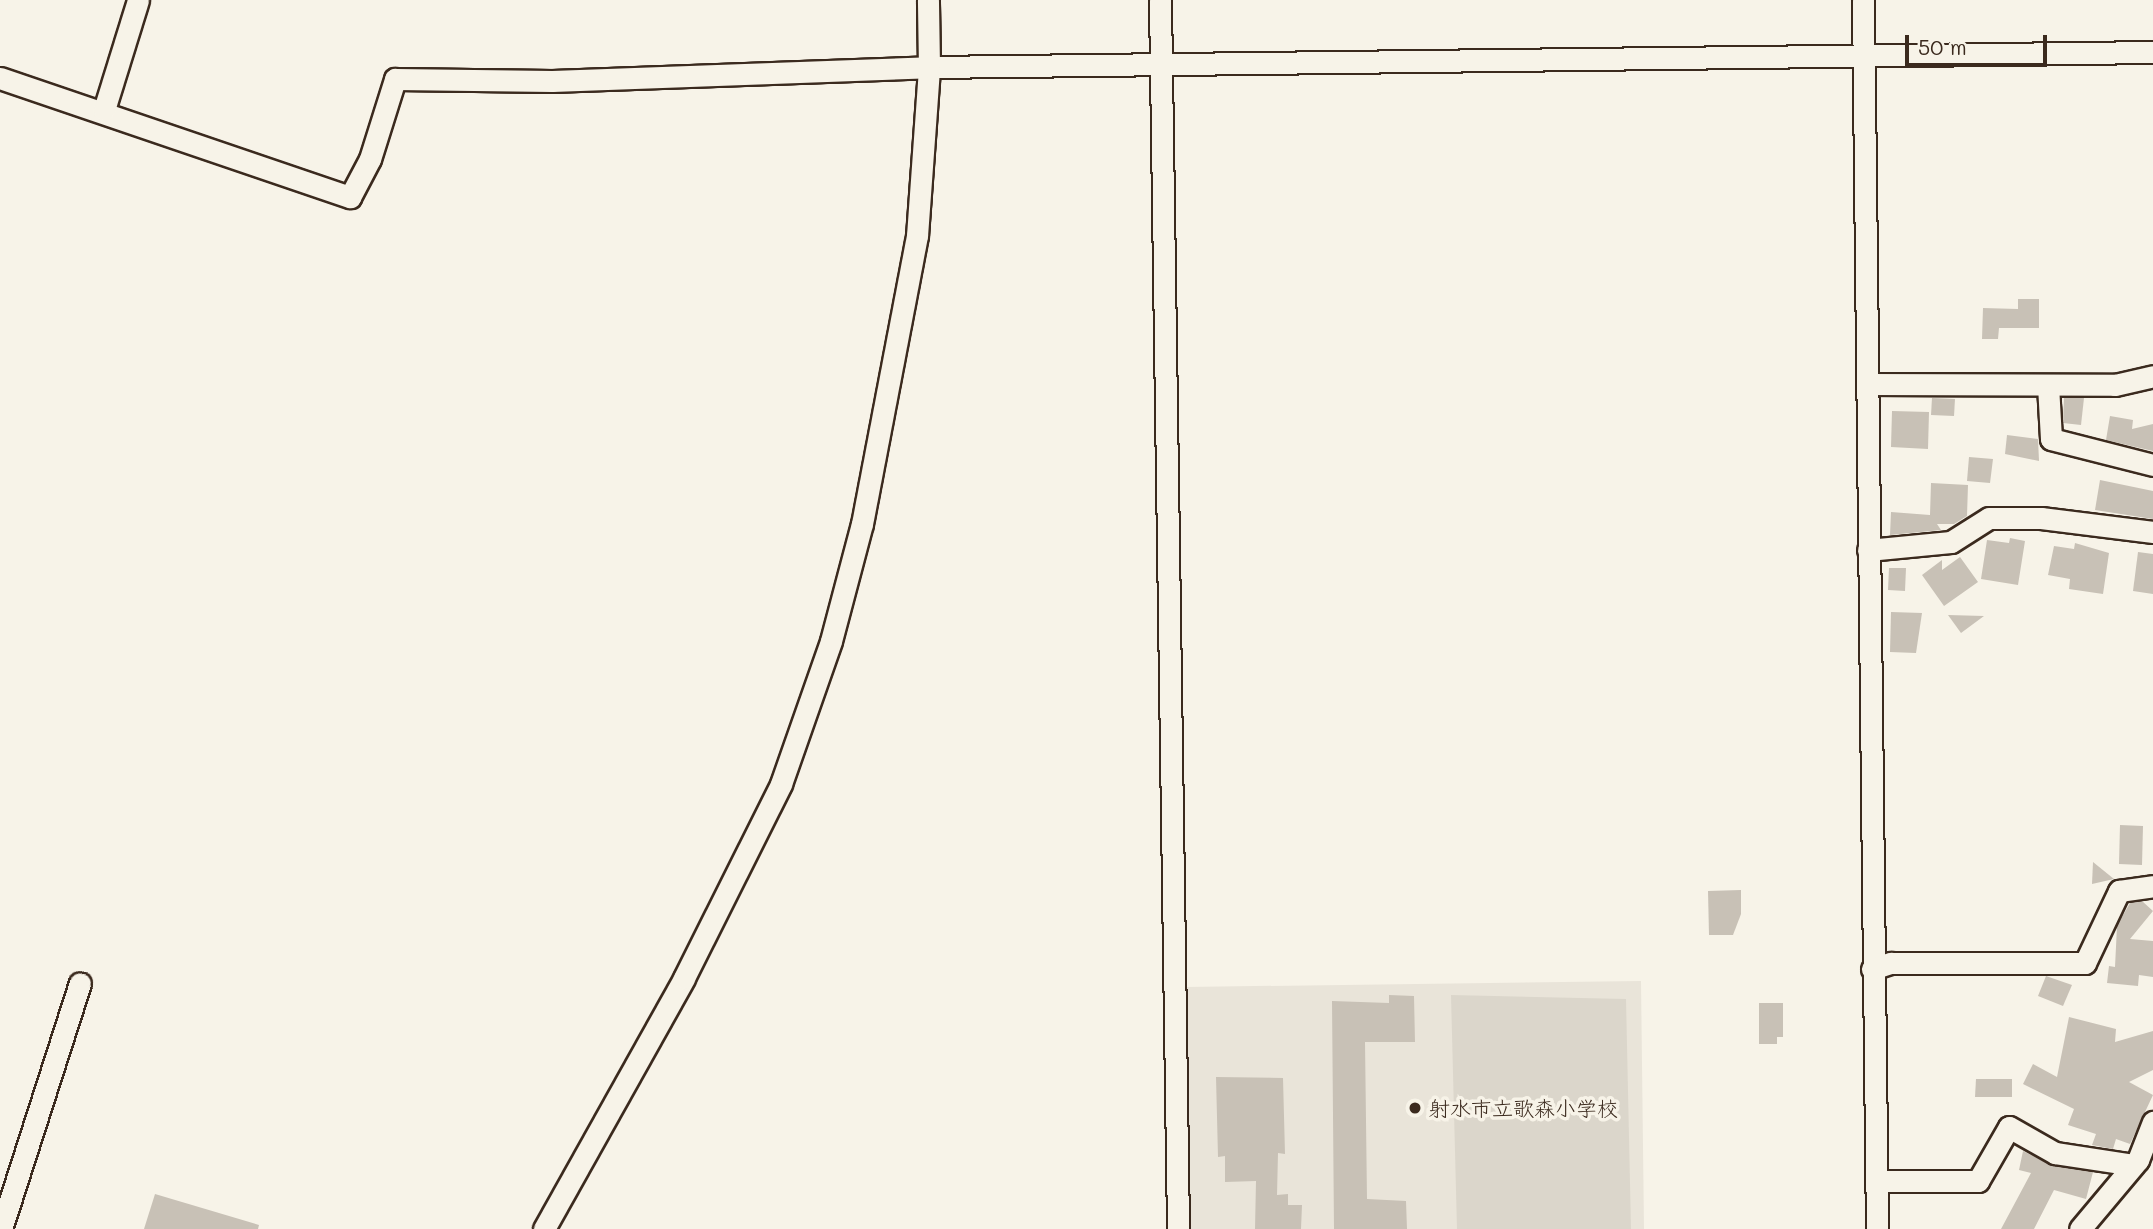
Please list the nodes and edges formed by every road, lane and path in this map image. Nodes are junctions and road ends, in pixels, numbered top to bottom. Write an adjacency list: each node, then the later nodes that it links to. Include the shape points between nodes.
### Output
1 (138, 0): 10 (street)
2 (928, 0): 7 (street)
3 (1160, 0): 8 (street)
4 (1863, 0): 6 (street)
5 (2153, 52): 6 (street)
6 (1864, 58): 8 (street); 12 (street)
7 (929, 67): 8 (street); 10 (street, via 552,81 395,79 370,159 350,197); 24 (street, via 917,236 862,524 831,641 781,784 684,978)
8 (1162, 67): 25 (street)
9 (0, 78): 10 (street)
10 (104, 110)
11 (2153, 376): 13 (street, via 2115,385)
12 (1867, 383): 13 (street); 16 (street)
13 (2048, 385): 14 (street, via 2051,439)
14 (2153, 465)
15 (2153, 532): 16 (street, via 2041,518 1989,518 1951,542)
16 (1868, 550): 18 (street)
17 (2150, 890): 18 (street, via 2119,891 2085,963 1891,963)
18 (1872, 969): 22 (street)
19 (80, 983): 23 (street)
20 (2153, 1122): 21 (street)
21 (2133, 1165): 22 (street, via 2055,1153 2009,1126 1978,1181); 27 (street)
22 (1876, 1181): 26 (street)
23 (1, 1229)
24 (544, 1229)
25 (1178, 1229)
26 (1877, 1229)
27 (2080, 1229)

